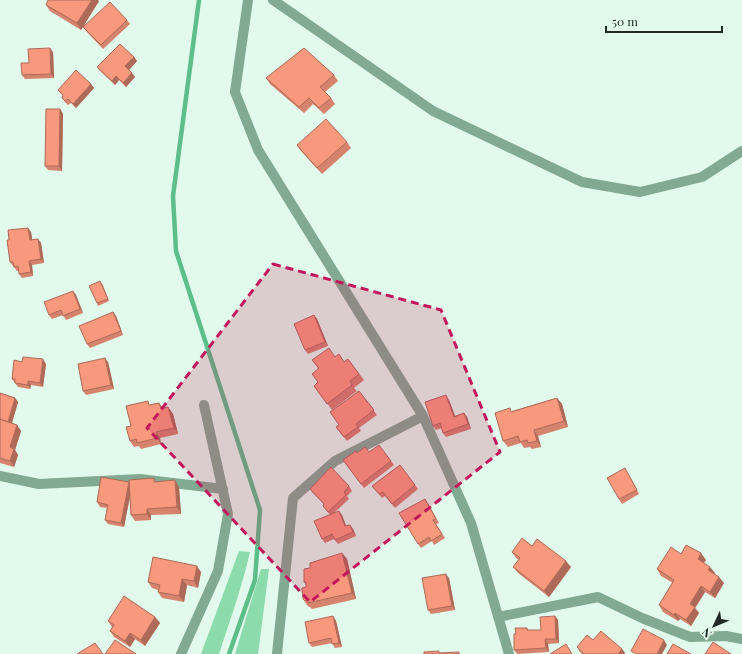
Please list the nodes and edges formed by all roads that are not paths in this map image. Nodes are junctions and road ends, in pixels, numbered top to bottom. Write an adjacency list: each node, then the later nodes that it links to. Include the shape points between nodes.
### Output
1 (248, 0): 5 (street, via 235,92 258,150)
2 (273, 0): 3 (street, via 433,111 582,182 640,192 702,177)
3 (742, 151)
4 (204, 405): 7 (street)
5 (423, 416): 8 (street, via 471,523); 11 (street, via 335,461 293,498)
6 (0, 476): 7 (street, via 39,484 140,479)
7 (223, 489): 10 (street, via 228,514 218,571)
8 (498, 617): 9 (street, via 598,597 690,637 726,636); 12 (street)
9 (742, 640)
10 (181, 654)
11 (277, 654)
12 (509, 654)

